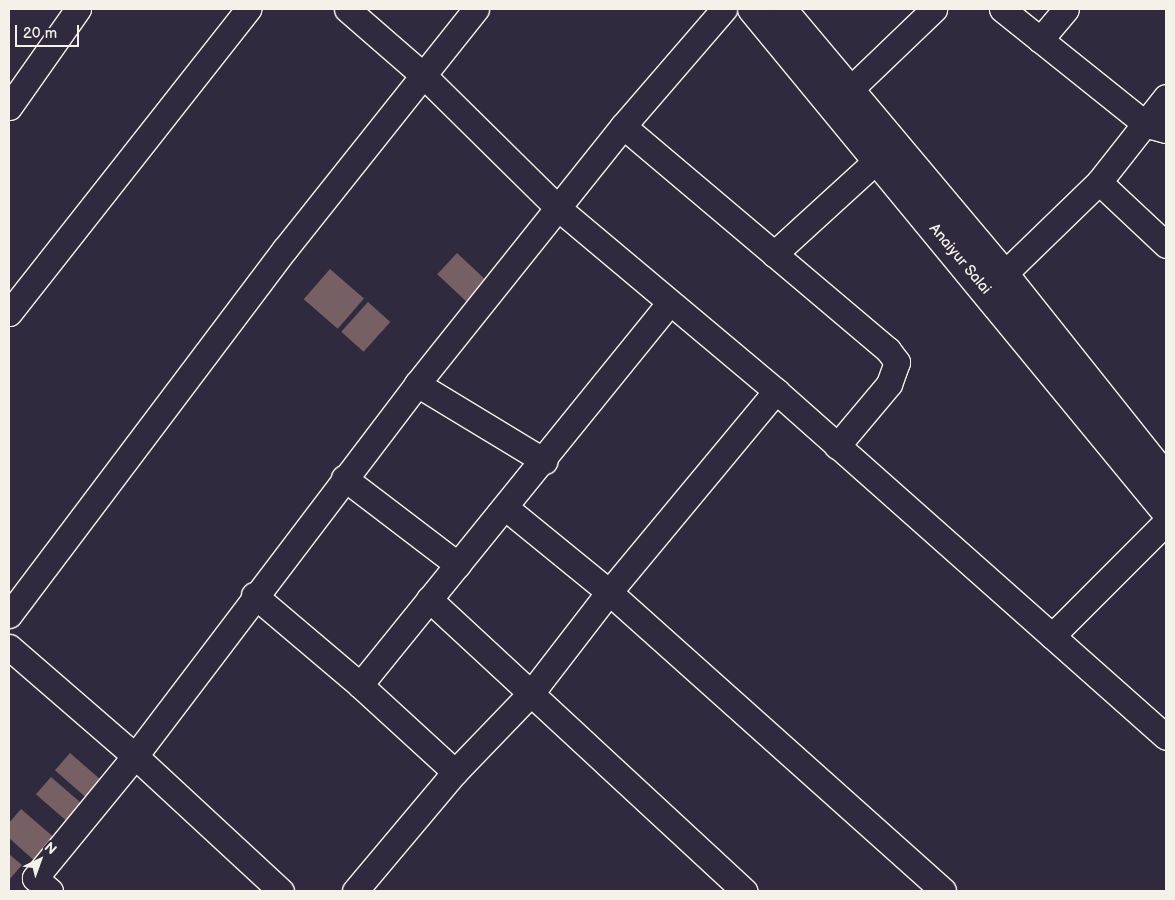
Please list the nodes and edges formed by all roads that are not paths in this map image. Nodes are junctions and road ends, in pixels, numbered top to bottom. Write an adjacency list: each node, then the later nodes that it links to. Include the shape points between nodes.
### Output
1 (78, 9): 13 (street)
2 (248, 9): 25 (street)
3 (347, 9): 12 (street)
4 (476, 9): 12 (street)
5 (724, 9): 16 (street)
6 (752, 9): 15 (main road, Anaiyur Salai)
7 (782, 9): 15 (main road, Anaiyur Salai)
8 (934, 9): 15 (street)
9 (1002, 9): 11 (street)
10 (1066, 9): 11 (street)
11 (1040, 40): 17 (street)
12 (423, 75): 20 (street); 39 (street, via 285,250)
13 (13, 95)
14 (1166, 98): 17 (street)
15 (840, 99): 18 (main road, Anaiyur Salai); 23 (main road, Anaiyur Salai)
16 (623, 126): 20 (street); 22 (street)
17 (1156, 128): 19 (street)
18 (877, 160): 22 (street); 33 (main road, Anaiyur Salai)
19 (1100, 182): 21 (street); 23 (street)
20 (558, 208): 24 (street); 26 (street)
21 (1166, 246)
22 (774, 254): 28 (street, via 888,350 897,362 889,384)
23 (1004, 274): 31 (main road, Anaiyur Salai)
24 (669, 304): 27 (street); 29 (street)
25 (9, 313)
26 (417, 384): 29 (street); 30 (street)
27 (776, 392): 28 (street); 36 (street)
28 (837, 446): 40 (street)
29 (544, 461): 32 (street)
30 (344, 478): 35 (street); 37 (street)
31 (1166, 478)
32 (506, 508): 35 (street); 36 (street)
33 (1166, 512)
34 (1166, 522): 40 (street)
35 (458, 565): 38 (street)
36 (609, 592): 43 (street); 51 (street)
37 (254, 595): 42 (street); 45 (street)
38 (429, 599): 42 (street); 43 (street)
39 (9, 615)
40 (1052, 636): 44 (street)
41 (9, 647): 45 (street)
42 (360, 685): 46 (street)
43 (532, 692): 46 (street); 50 (street)
44 (1166, 737)
45 (135, 756): 47 (street); 48 (street)
46 (455, 772): 49 (street)
47 (36, 887)
48 (281, 891)
49 (355, 891)
50 (744, 891)
51 (943, 891)

